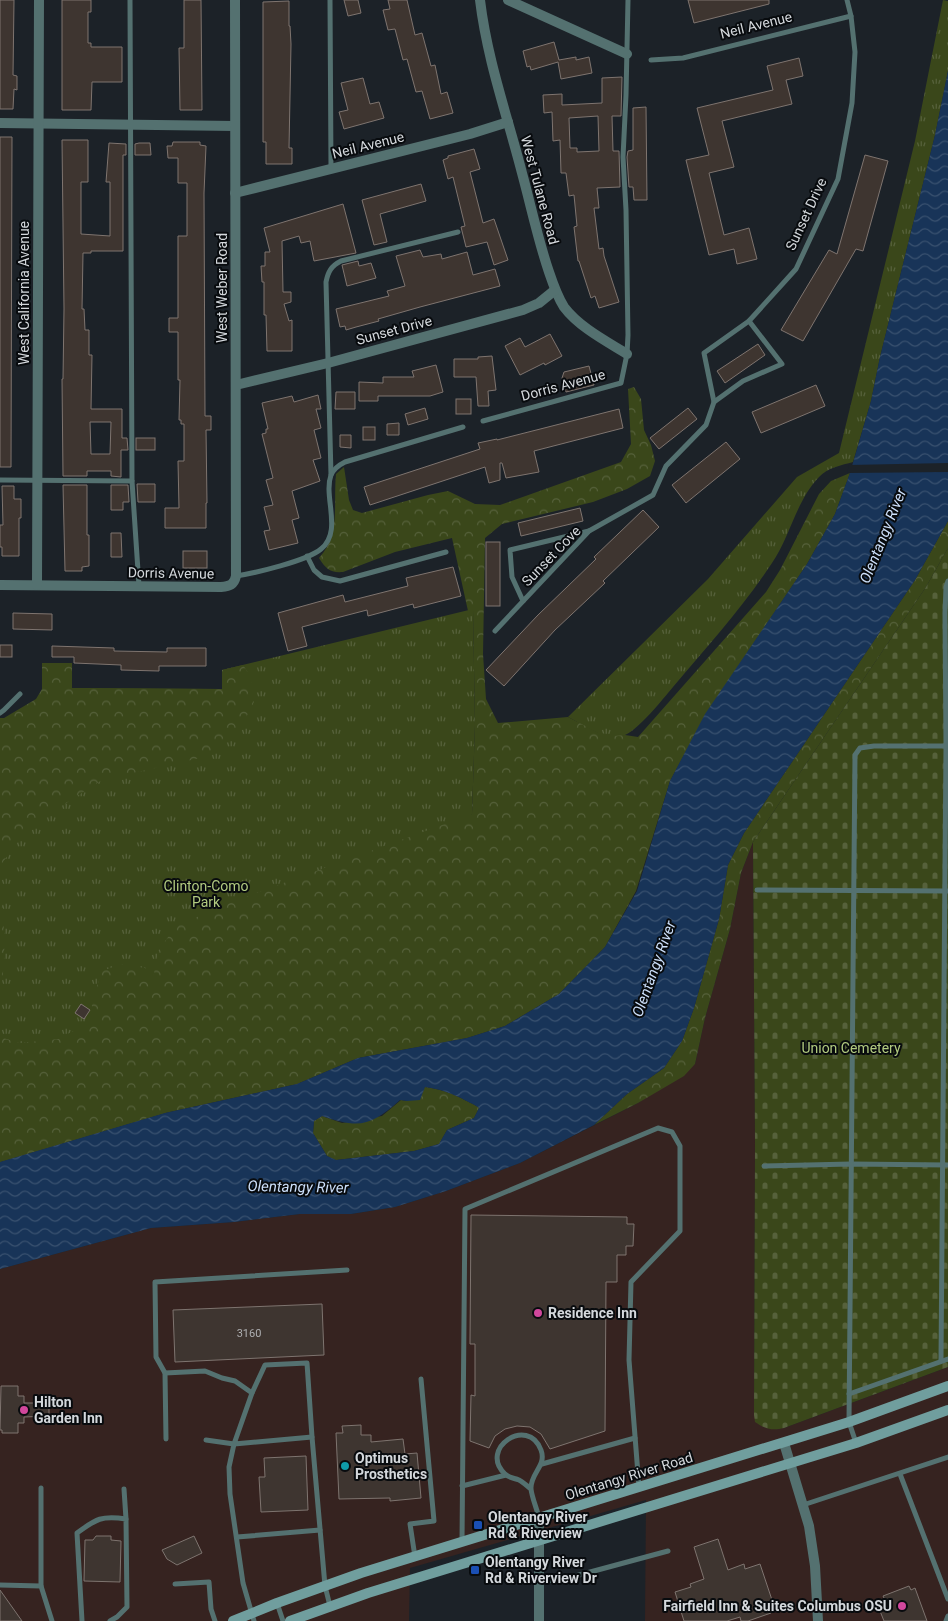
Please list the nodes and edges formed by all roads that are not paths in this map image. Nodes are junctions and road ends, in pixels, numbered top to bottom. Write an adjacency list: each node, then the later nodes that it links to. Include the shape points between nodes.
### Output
1 (39, 0): 14 (street, West California Avenue)
2 (130, 0): 15 (lane)
3 (235, 0): 16 (street, West Weber Road)
4 (330, 0): 17 (lane)
5 (480, 0): 13 (street, West Tulane Road, via 497,86)
6 (508, 0): 10 (street)
7 (628, 0): 10 (lane)
8 (848, 0): 9 (lane)
9 (851, 16): 11 (lane, Neil Avenue, via 683,58); 21 (lane, Sunset Drive, via 855,52 852,103 838,179 796,269)
10 (627, 54): 22 (lane, via 623,157)
11 (651, 60)
12 (0, 122): 14 (street)
13 (508, 122): 17 (street, Neil Avenue); 20 (street, West Tulane Road)
14 (39, 123): 15 (street); 30 (street, West California Avenue)
15 (131, 124): 16 (street); 31 (lane)
16 (235, 126): 18 (street, West Weber Road)
17 (331, 169): 18 (street, Neil Avenue)
18 (235, 193): 24 (street, West Weber Road)
19 (458, 232): 23 (lane, via 335,264 326,282)
20 (555, 290): 22 (street, West Tulane Road, via 570,314); 23 (street, Sunset Drive, via 523,310)
21 (749, 321): 25 (lane, Sunset Drive, via 704,353); 25 (lane, via 782,364 743,381)
22 (627, 354): 26 (lane, Dorris Avenue, via 621,383)
23 (328, 362): 24 (street, Sunset Drive); 28 (lane)
24 (236, 386): 35 (street, West Weber Road)
25 (714, 402): 32 (lane, Sunset Cove, via 706,425 666,466 653,495)
26 (483, 421)
27 (463, 427): 28 (lane, via 345,462)
28 (331, 475): 34 (lane, Dorris Avenue, via 332,523 328,541 320,550)
29 (0, 480): 30 (lane)
30 (37, 480): 31 (lane); 38 (street, West California Avenue)
31 (132, 481): 39 (lane)
32 (590, 531): 40 (lane, Sunset Cove); 40 (lane, via 510,550 512,577)
33 (446, 552): 34 (lane, via 340,581 322,577)
34 (307, 556): 35 (lane, Dorris Avenue)
35 (236, 576): 39 (street, Dorris Avenue, via 232,585 227,587)
36 (948, 581): 42 (lane)
37 (0, 585): 38 (street, Dorris Avenue)
38 (37, 585): 39 (street, Dorris Avenue)
39 (139, 586)
40 (523, 602): 41 (lane, Sunset Cove)
41 (495, 631)
42 (947, 651): 45 (lane)
43 (20, 694): 44 (lane)
44 (0, 713)
45 (947, 746): 47 (lane, via 874,746 860,748 855,755); 48 (lane)
46 (757, 890): 47 (lane)
47 (852, 891): 48 (lane); 49 (lane)
48 (946, 891): 50 (lane)
49 (850, 1164): 50 (lane); 51 (lane); 59 (lane)
50 (945, 1165): 54 (lane)
51 (764, 1166)
52 (347, 1270): 55 (lane, via 155,1282 156,1357)
53 (948, 1358): 54 (lane)
54 (941, 1361): 59 (lane)
55 (165, 1373): 58 (lane, via 206,1371 235,1382); 64 (lane)
56 (421, 1379): 87 (lane, via 434,1521 410,1524)
57 (948, 1386): 61 (main road, Olentangy River Road)
58 (252, 1393): 62 (lane, via 265,1366 308,1363); 68 (lane)
59 (849, 1394): 61 (lane)
60 (948, 1410): 67 (main road)
61 (848, 1422): 66 (main road, Olentangy River Road); 67 (lane)
62 (312, 1437): 68 (lane); 82 (lane)
63 (636, 1438): 71 (lane); 74 (lane, via 629,1360 631,1282 680,1231 680,1146 672,1132 658,1128 465,1209); 75 (lane)
64 (166, 1440)
65 (206, 1440): 68 (lane)
66 (784, 1443): 70 (street); 75 (main road, Olentangy River Road)
67 (856, 1443): 70 (main road)
68 (234, 1444): 83 (lane, via 229,1467)
69 (948, 1458): 72 (lane)
70 (791, 1463): 79 (street); 84 (main road)
71 (542, 1464): 73 (lane, via 541,1450 532,1438 511,1437 504,1441 498,1454 500,1469); 78 (lane, via 533,1476)
72 (900, 1474): 79 (lane); 93 (lane)
73 (506, 1475): 74 (lane); 78 (lane)
74 (462, 1486): 85 (lane)
75 (639, 1487): 81 (main road, Olentangy River Road)
76 (41, 1488): 91 (lane)
77 (124, 1489): 80 (lane)
78 (531, 1489): 81 (lane)
79 (803, 1505): 107 (street, via 815,1566)
80 (126, 1519): 98 (lane, via 127,1607); 100 (lane, via 95,1520 78,1533)
81 (539, 1519): 84 (street); 85 (main road, Olentangy River Road)
82 (320, 1530): 83 (lane); 92 (lane)
83 (237, 1537): 97 (lane, via 243,1583)
84 (539, 1541): 88 (street); 95 (main road)
85 (462, 1542): 87 (main road, Olentangy River Road)
86 (668, 1551): 88 (lane, via 568,1578)
87 (415, 1557): 92 (main road, Olentangy River Road)
88 (539, 1582): 106 (street)
89 (175, 1584): 102 (lane, via 209,1582)
90 (0, 1586): 91 (lane)
91 (41, 1586): 99 (lane)
92 (325, 1586): 94 (main road, Olentangy River Road); 95 (lane)
93 (948, 1599)
94 (277, 1603): 97 (main road, Olentangy River Road); 104 (lane)
95 (330, 1606): 105 (main road)
96 (948, 1616): 108 (lane)
97 (253, 1617): 103 (main road, Olentangy River Road)
98 (118, 1619): 101 (lane)
99 (52, 1621)
100 (82, 1621)
101 (110, 1621)
102 (215, 1621)
103 (233, 1621)
104 (283, 1621)
105 (290, 1621)
106 (539, 1621)
107 (818, 1621)
108 (946, 1621)

